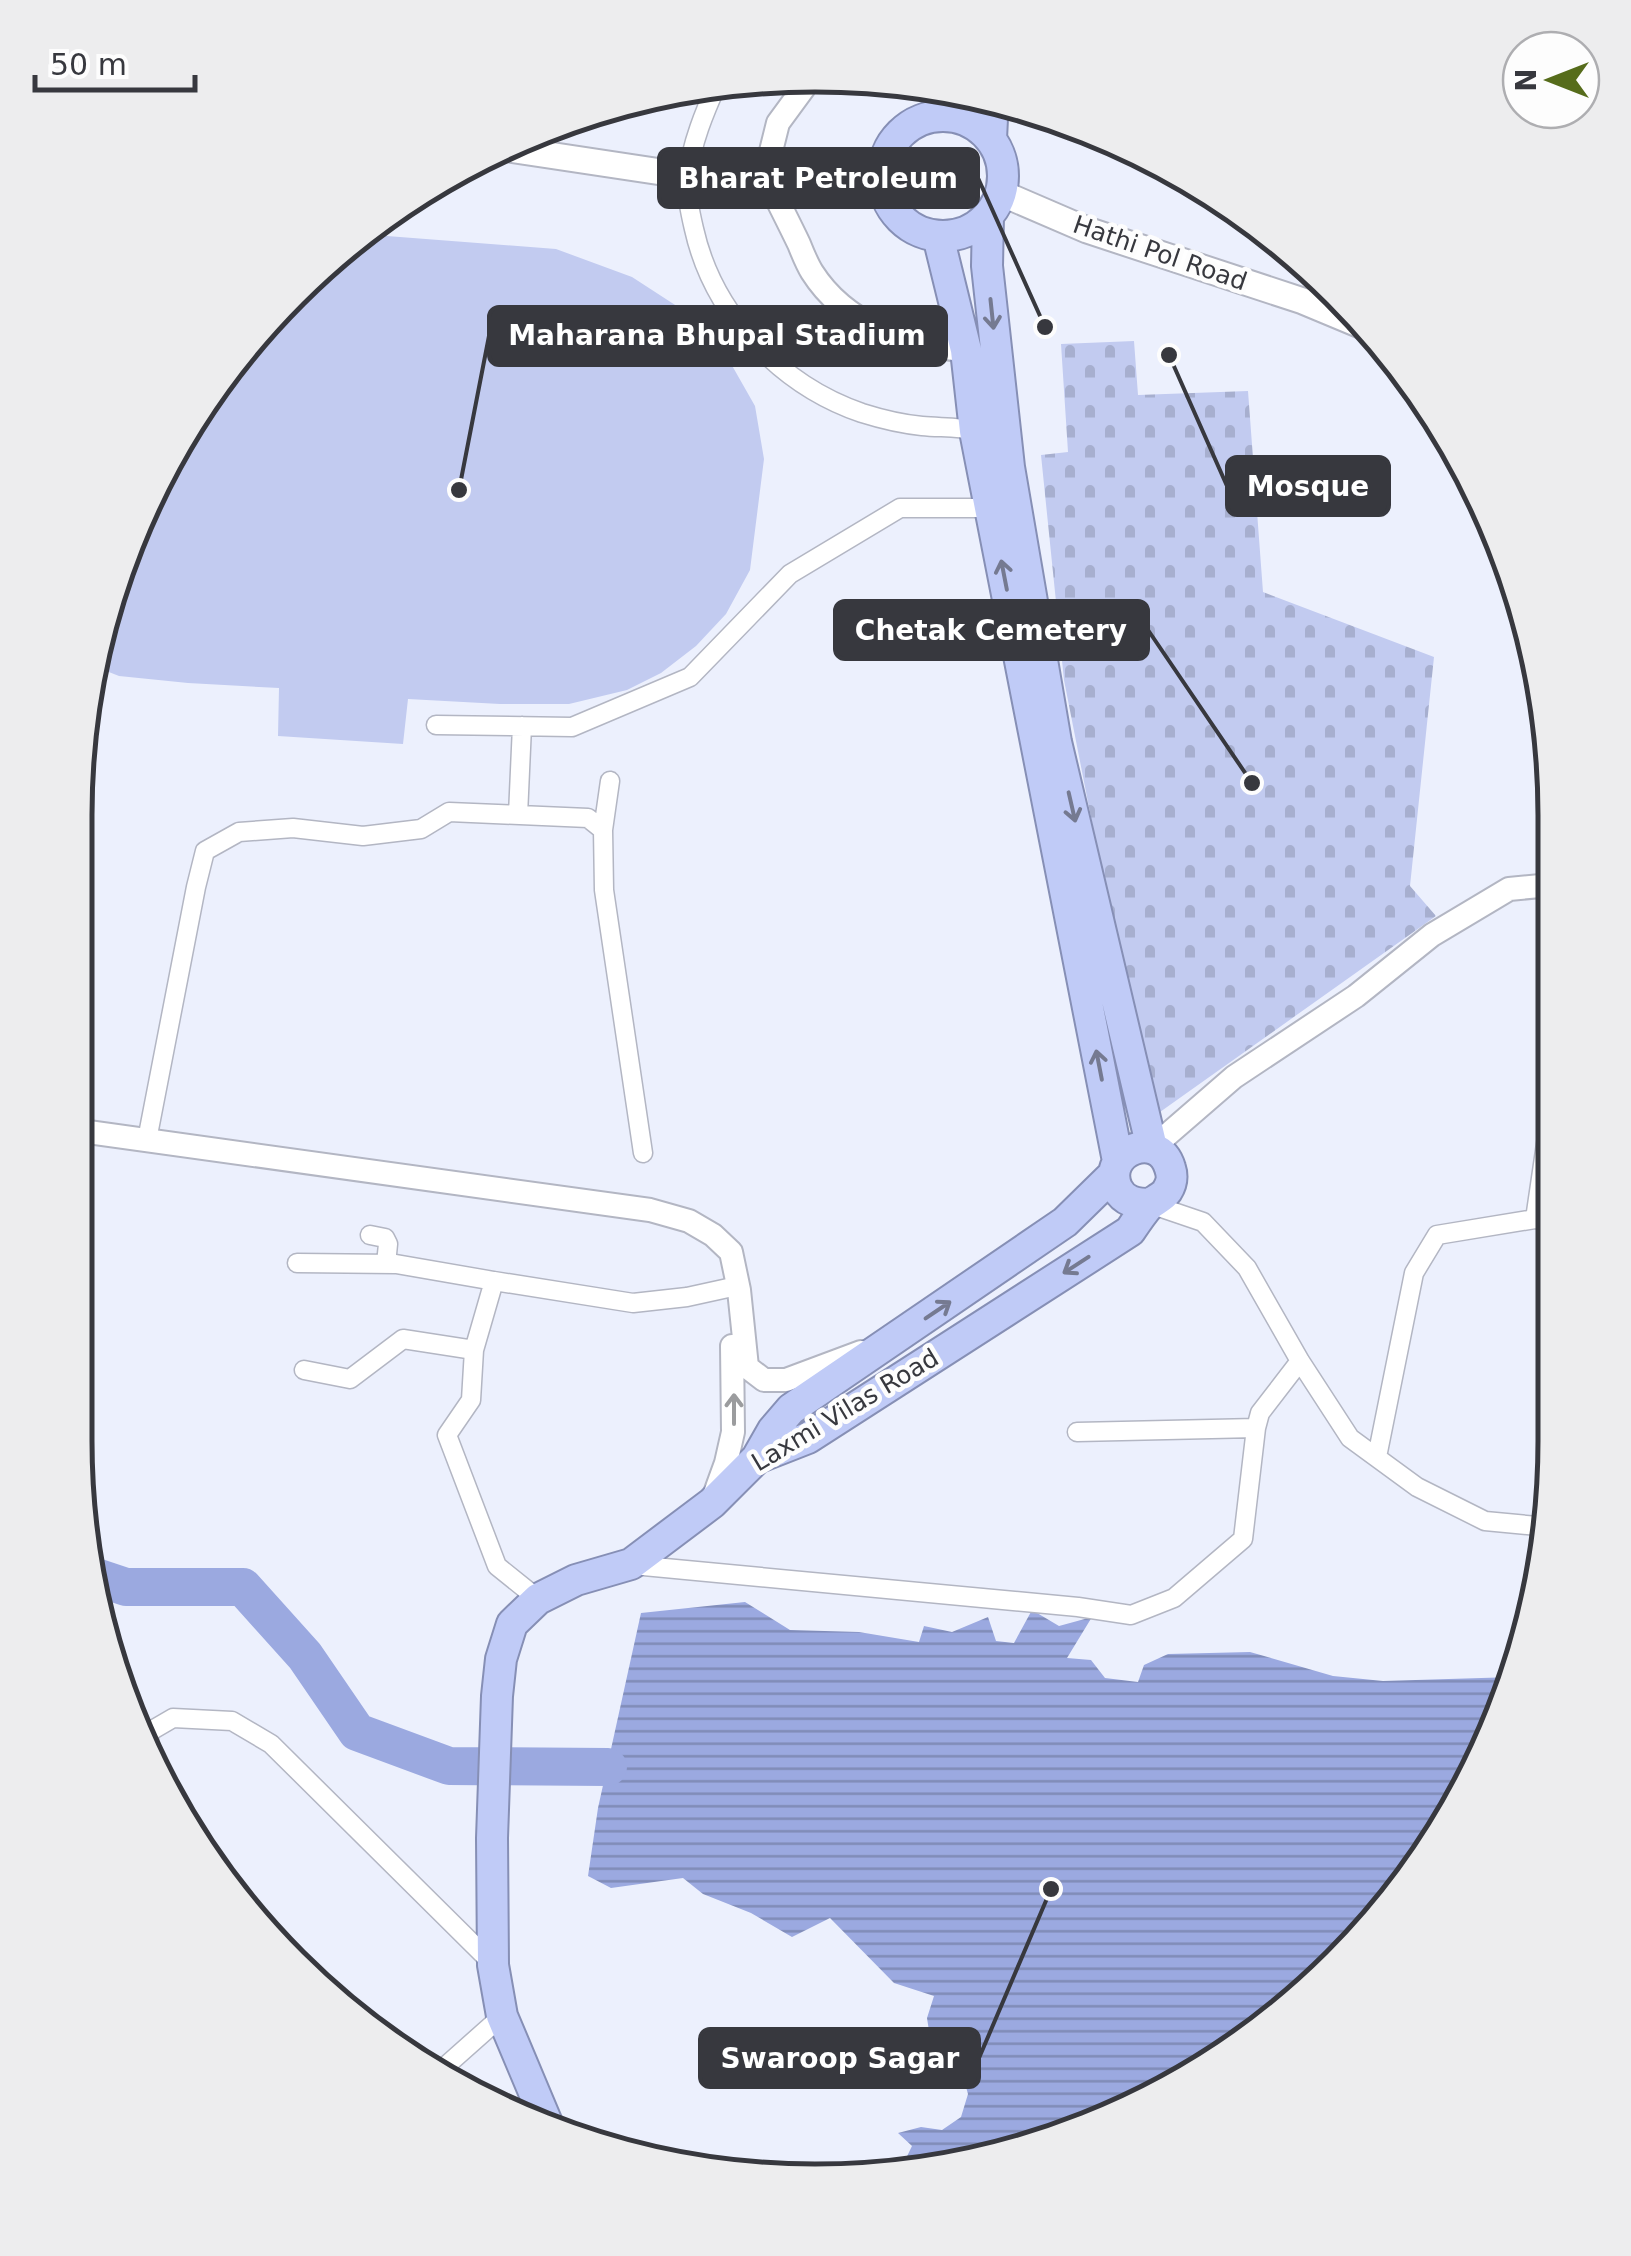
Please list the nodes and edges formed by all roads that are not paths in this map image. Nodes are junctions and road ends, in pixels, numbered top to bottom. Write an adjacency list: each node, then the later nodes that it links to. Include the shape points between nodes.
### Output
1 (800, 93): 8 (street, via 778,123)
2 (709, 101): 10 (street)
3 (942, 104): 9 (highway, via 900,134)
4 (945, 104): 6 (highway)
5 (992, 114): 6 (highway)
6 (991, 139): 11 (highway, via 1004,174)
7 (530, 152): 10 (main road)
8 (765, 174): 9 (main road); 10 (main road); 14 (street, via 812,272 852,314 913,342)
9 (883, 174): 12 (highway, via 898,216)
10 (688, 176): 15 (street, via 688,207 706,267 734,318 777,364 860,412)
11 (994, 205): 12 (highway, via 965,232); 13 (main road, Hathi Pol Road); 16 (highway, one-way to 16, via 987,266 1009,467)
12 (938, 236): 14 (highway)
13 (1338, 316)
14 (966, 350): 15 (highway)
15 (975, 431): 16 (highway)
16 (1004, 508): 18 (street, via 900,508 790,574 690,678 572,727); 25 (highway, one-way to 25); 27 (highway, one-way to 16)
17 (436, 725): 18 (street)
18 (522, 726): 20 (street)
19 (610, 781): 21 (street)
20 (518, 815): 21 (street, via 588,818); 24 (street, via 449,812 421,829 363,836 292,828 239,832 205,850)
21 (603, 830): 26 (street, via 604,890)
22 (1538, 886): 25 (street, via 1509,889 1432,935 1356,996 1234,1077)
23 (92, 1132): 24 (street)
24 (147, 1140): 31 (street, via 650,1210)
25 (1152, 1148): 27 (highway, via 1127,1152); 28 (highway, Laxmi Vilas Road, via 1167,1159 1172,1176 1166,1194)
26 (643, 1153)
27 (1116, 1168): 28 (highway, via 1125,1198); 36 (highway, one-way to 27, via 1065,1222)
28 (1150, 1204): 38 (street, via 1203,1222 1236,1256); 43 (highway, Laxmi Vilas Road, one-way to 43, via 1130,1230 1062,1274 808,1438)
29 (1538, 1221): 42 (street, via 1437,1235 1414,1273)
30 (370, 1235): 33 (street, via 386,1238)
31 (713, 1235): 35 (street); 36 (street, via 731,1252 748,1367 764,1380 786,1380)
32 (297, 1263): 33 (street)
33 (386, 1264): 34 (street)
34 (494, 1281): 35 (street, via 634,1302); 37 (street)
35 (728, 1288): 44 (street, one-way to 35, via 734,1432)
36 (900, 1336): 43 (highway, via 791,1409)
37 (474, 1350): 39 (street, via 403,1339 350,1379); 47 (street, via 471,1400 447,1436 497,1566)
38 (1300, 1362): 40 (street); 42 (street, via 1350,1438)
39 (304, 1370)
40 (1256, 1428): 41 (street); 46 (street, via 1243,1540 1174,1598 1131,1615)
41 (1077, 1432)
42 (1377, 1457): 45 (street, via 1485,1521)
43 (757, 1458): 44 (highway, Laxmi Vilas Road)
44 (712, 1503): 46 (highway, Laxmi Vilas Road)
45 (1533, 1526)
46 (632, 1564): 47 (highway, Laxmi Vilas Road)
47 (538, 1599): 49 (highway, Laxmi Vilas Road, via 512,1624 501,1660)
48 (153, 1729): 49 (street, via 173,1718 232,1722 271,1744)
49 (493, 1965): 50 (highway, Laxmi Vilas Road)
50 (502, 2016): 51 (street); 52 (highway, Laxmi Vilas Road)
51 (448, 2064)
52 (540, 2108)

